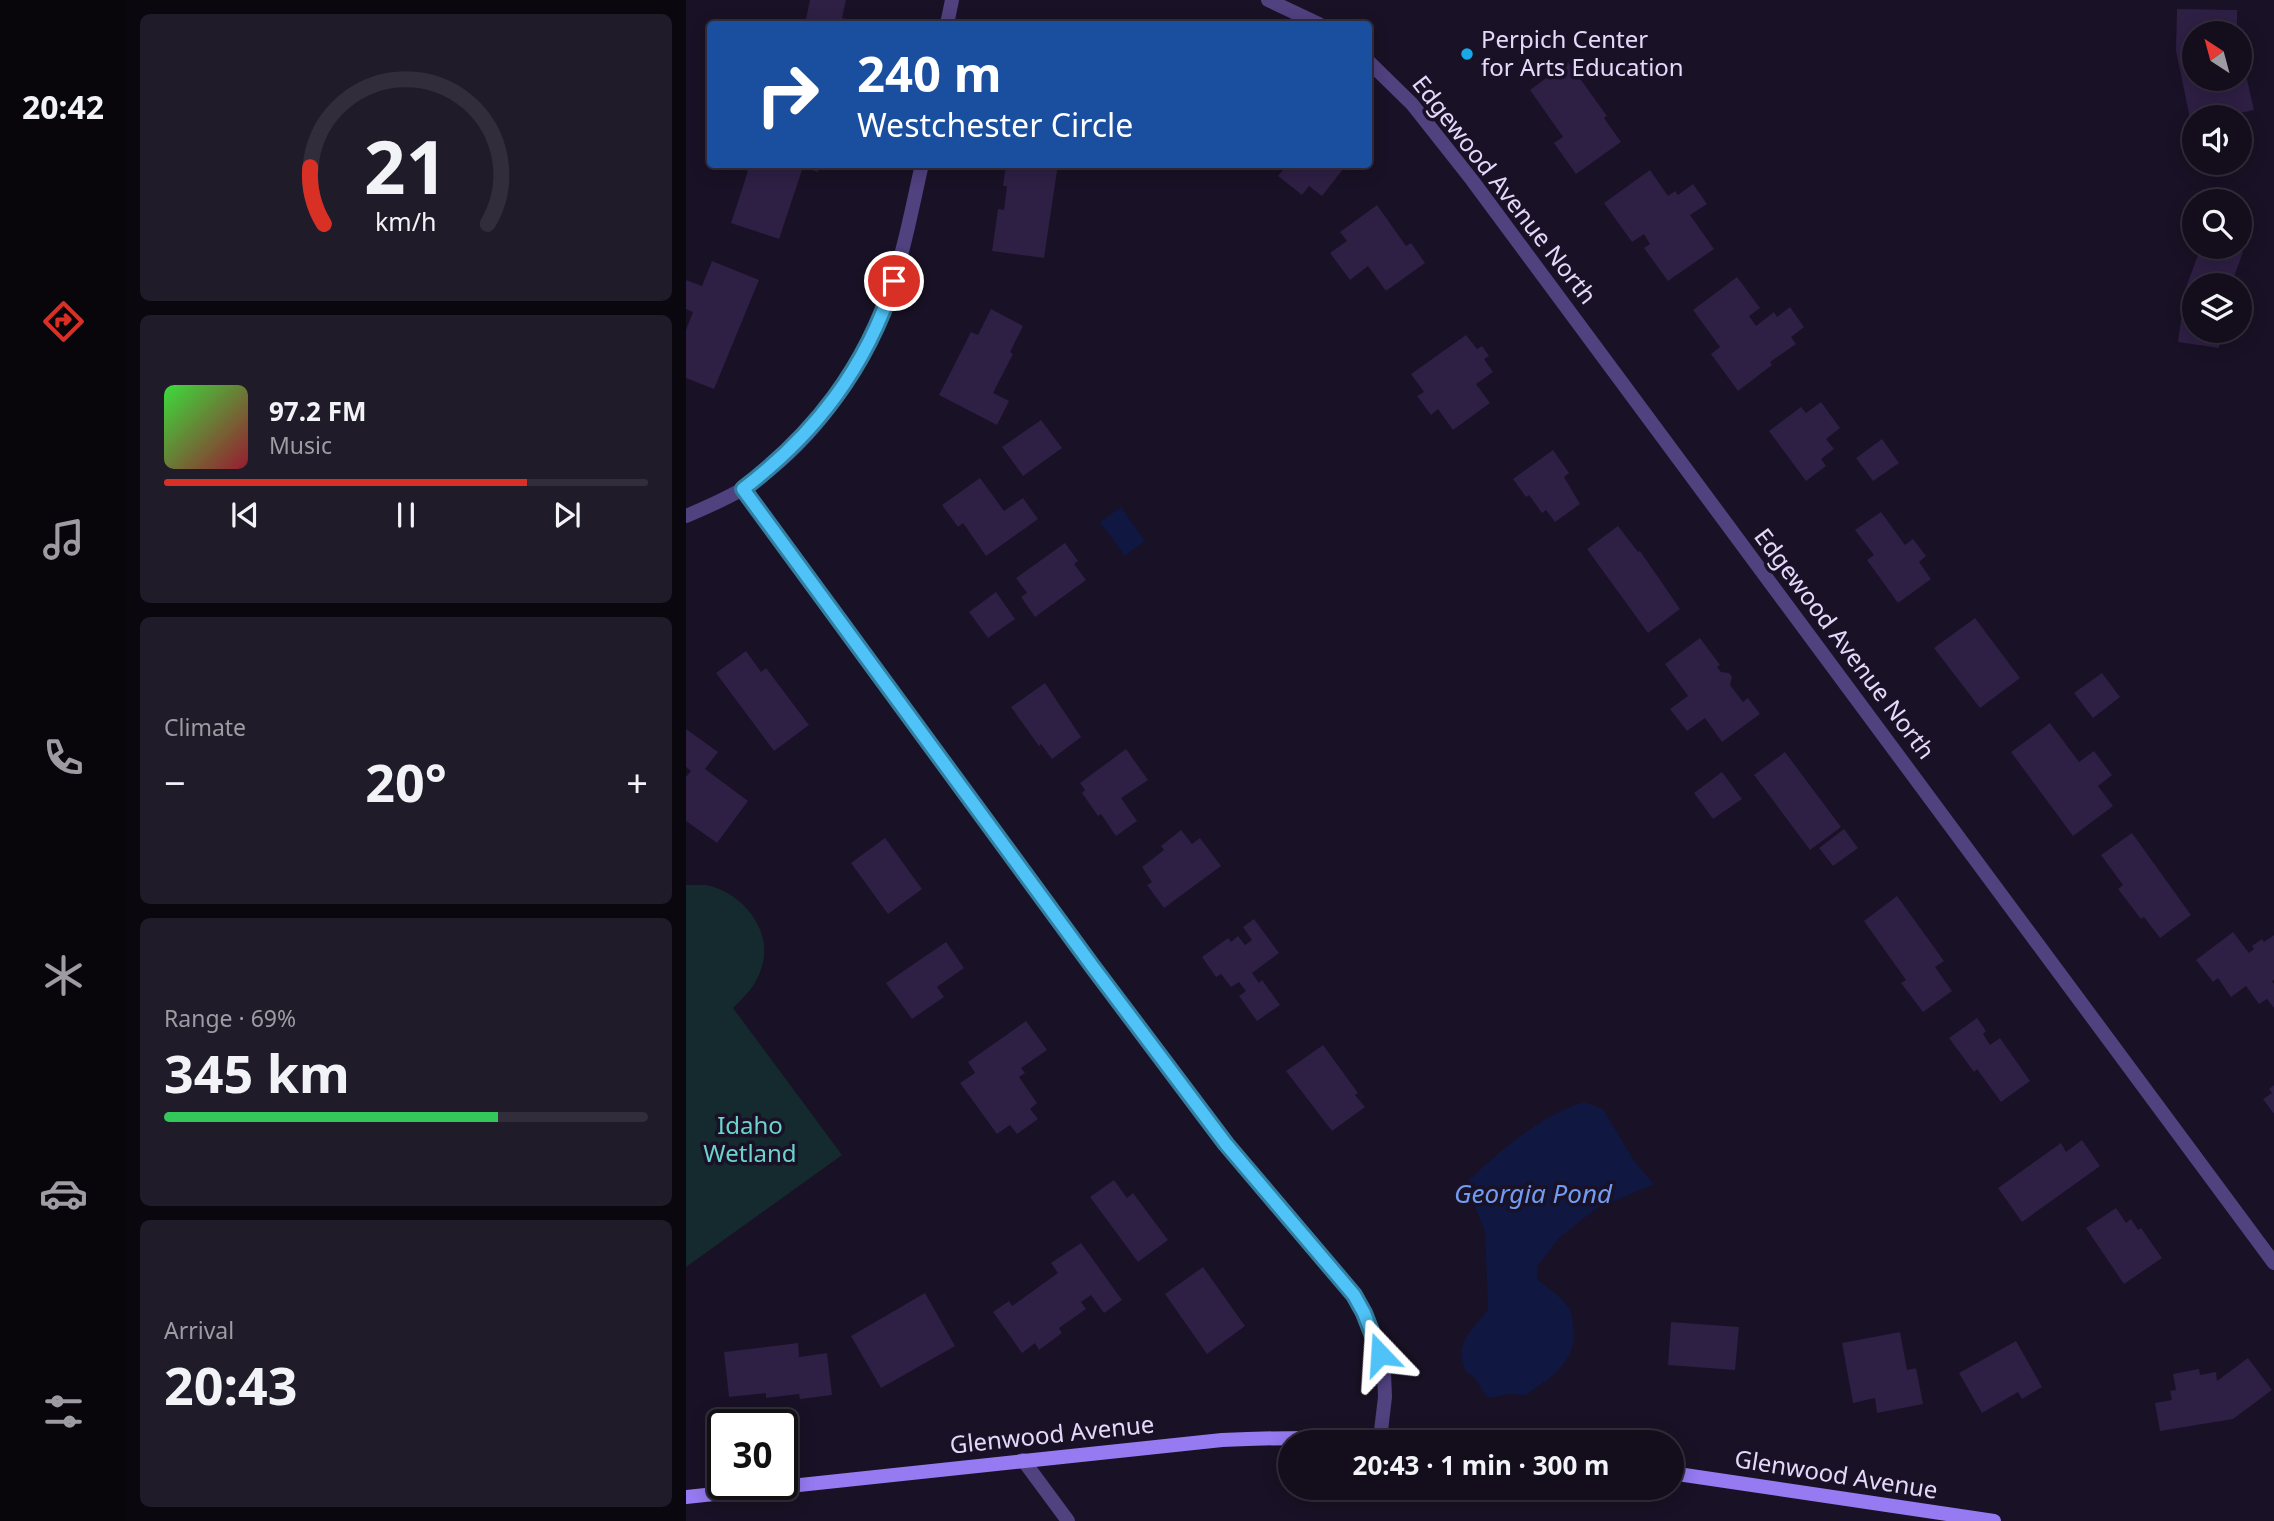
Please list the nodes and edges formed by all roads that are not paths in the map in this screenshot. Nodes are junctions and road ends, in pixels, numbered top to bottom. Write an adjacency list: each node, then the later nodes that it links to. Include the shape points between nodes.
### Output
1 (952, 0): 3 (street)
2 (1268, 0): 4 (street)
3 (948, 21)
4 (1314, 21)
5 (1372, 65): 9 (street, Edgewood Avenue North, via 1412,104 1480,191)
6 (921, 168): 7 (street, via 889,296 850,378 796,445)
7 (743, 489): 8 (street); 10 (street, via 1226,1144 1354,1295 1382,1363)
8 (686, 516)
9 (2274, 1263)
10 (1381, 1430)
11 (1278, 1437): 12 (street, Glenwood Avenue)
12 (1023, 1460): 14 (street, Glenwood Avenue); 15 (street)
13 (1684, 1475): 16 (street, Glenwood Avenue)
14 (686, 1497)
15 (1068, 1521)
16 (1994, 1521)

